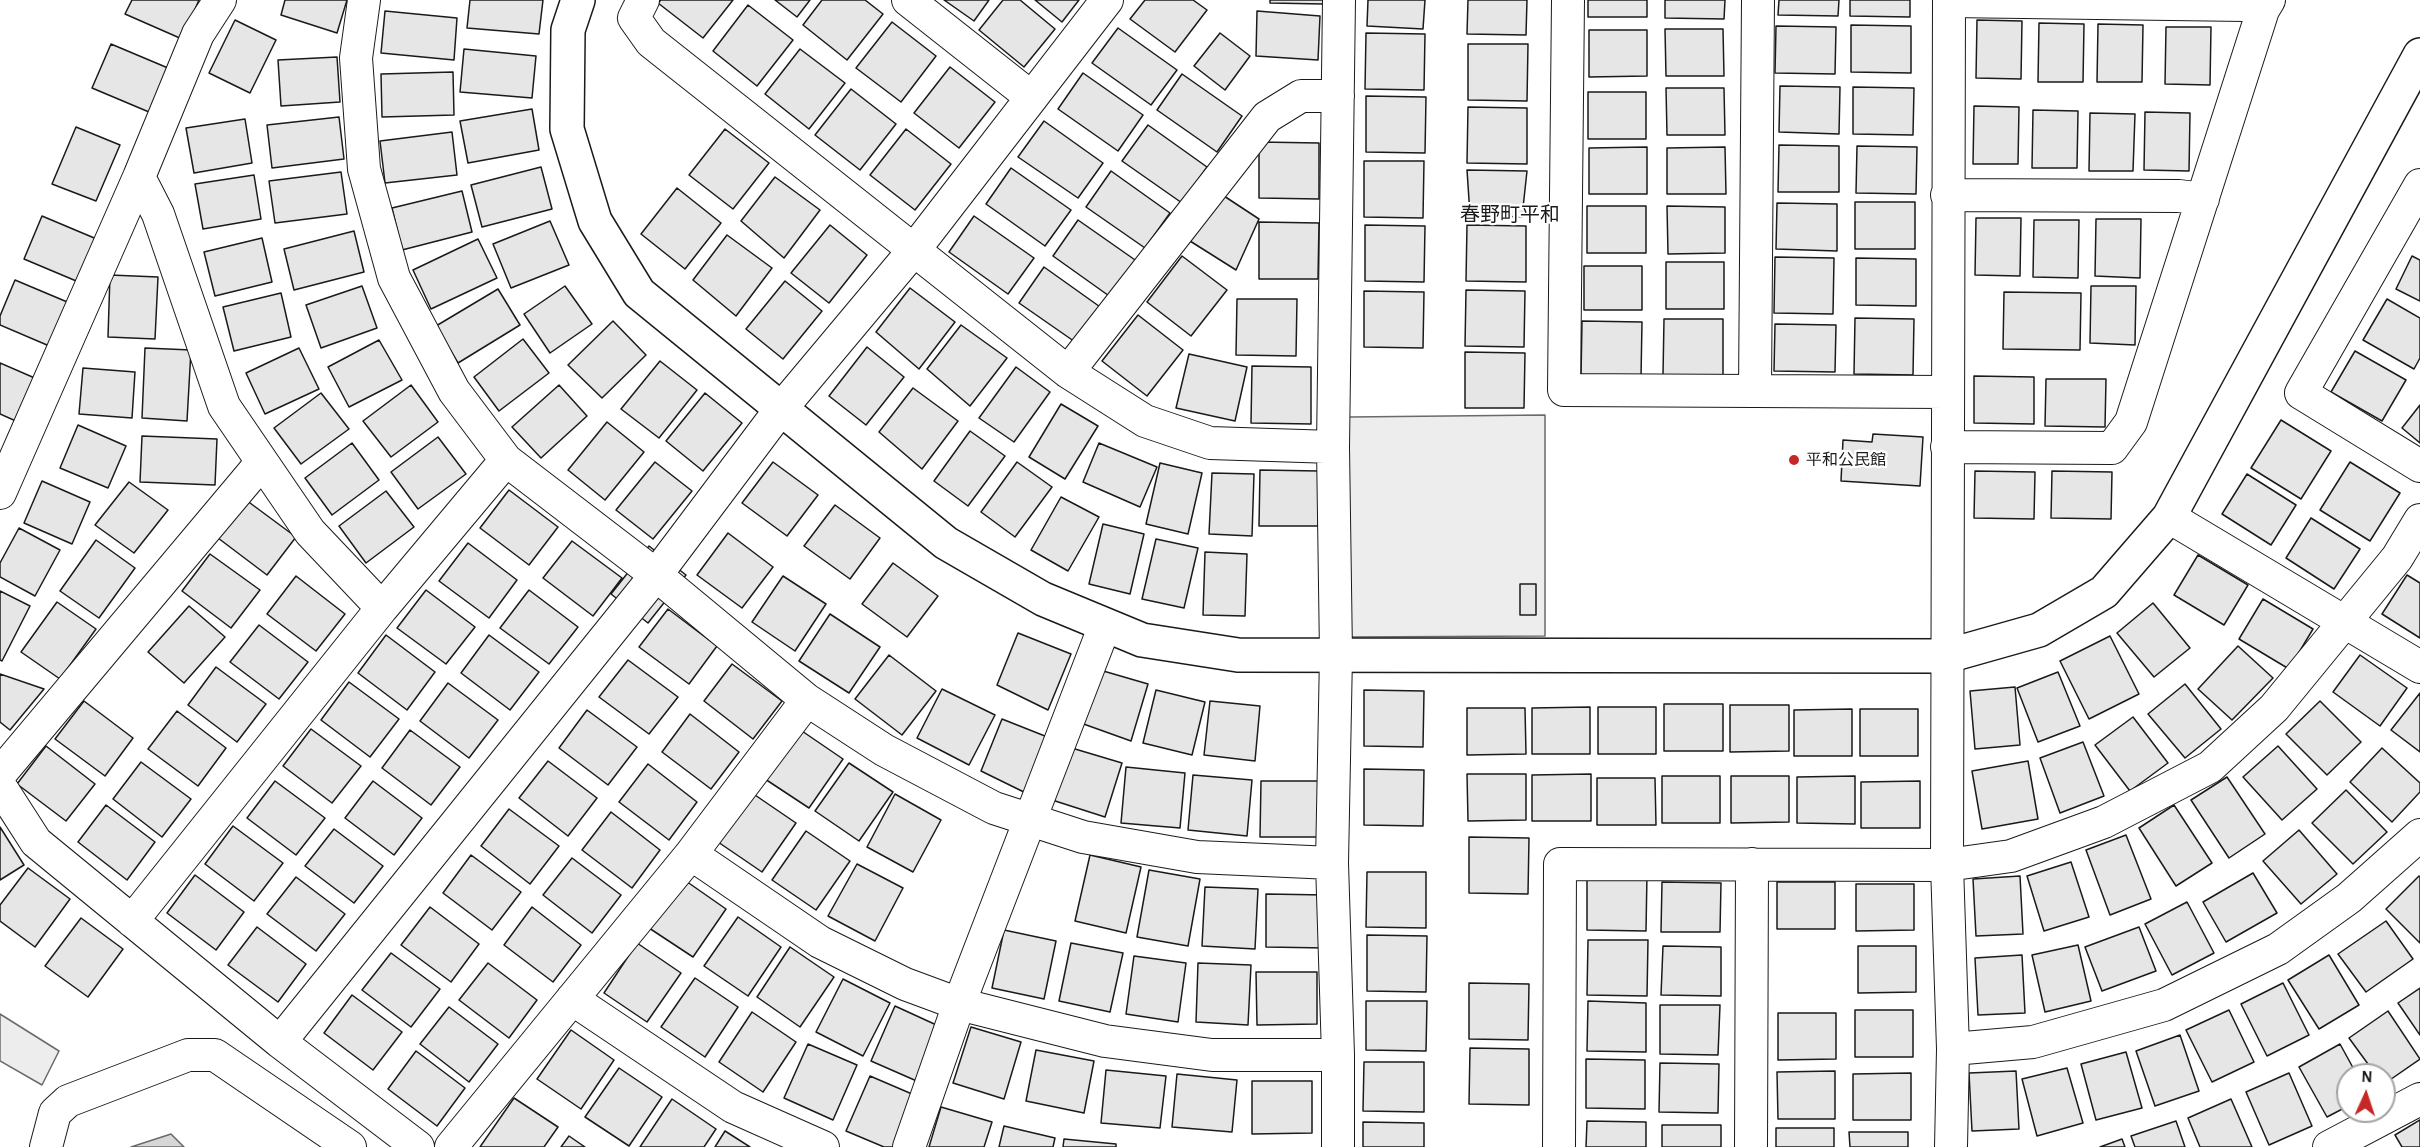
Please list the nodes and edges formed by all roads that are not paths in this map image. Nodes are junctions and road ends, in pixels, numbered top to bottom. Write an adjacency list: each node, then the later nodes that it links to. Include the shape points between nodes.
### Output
1 (220, 0): 15 (street, via 198,33)
2 (364, 0): 26 (street, via 356,58 364,169 394,278 454,391)
3 (578, 0): 23 (street, via 568,30 567,129 595,221 639,293)
4 (643, 0): 19 (street, via 634,18 651,42)
5 (908, 0): 14 (street)
6 (1107, 0): 14 (street)
7 (1339, 0): 13 (street)
8 (1568, 0): 21 (street, via 1564,390)
9 (1758, 0): 21 (street)
10 (1949, 1): 11 (street); 17 (street)
11 (2266, 5): 18 (street)
12 (2420, 55): 30 (street)
13 (1338, 96): 20 (street, via 1301,96 1267,117); 24 (street)
14 (1031, 97): 19 (street)
15 (139, 177): 27 (street, via 158,214 224,406); 29 (street)
16 (2420, 185): 28 (street, via 2301,393)
17 (1947, 195): 18 (street); 22 (street)
18 (2203, 199): 25 (street, via 2131,422 2112,448)
19 (914, 250): 20 (street); 23 (street)
20 (1068, 372): 24 (street, via 1145,422 1210,443)
21 (1755, 391): 22 (street)
22 (1946, 392): 25 (street)
23 (780, 410): 32 (street); 35 (street, via 946,543 1043,599)
24 (1333, 447): 36 (street)
25 (1947, 447): 37 (street)
26 (506, 460): 32 (street); 33 (street)
27 (262, 462): 33 (street, via 310,532); 40 (street)
28 (2420, 466)
29 (0, 493)
30 (2169, 517): 34 (street); 37 (street, via 2104,592 2040,630)
31 (2420, 520): 34 (street, via 2397,558)
32 (656, 575): 39 (street); 51 (street)
33 (382, 608): 48 (street)
34 (2346, 621): 38 (street); 47 (street, via 2274,708 2210,767 2104,822 2011,856)
35 (1106, 625): 36 (street, via 1142,640 1239,655); 42 (street)
36 (1336, 655): 37 (street); 45 (street)
37 (1947, 656): 47 (street)
38 (2420, 667)
39 (807, 700): 42 (street, via 884,750 994,808); 44 (street)
40 (0, 774)
41 (0, 786): 48 (street, via 36,842)
42 (1031, 820): 45 (street, via 1083,837 1197,857); 50 (street)
43 (2420, 835): 52 (street, via 2349,898 2278,949 2164,1005 2033,1042)
44 (691, 854): 49 (street); 50 (street, via 820,942 905,984)
45 (1332, 863): 53 (street)
46 (1752, 864): 47 (street); 62 (street, via 1560,864); 63 (street)
47 (1947, 865): 52 (street)
48 (132, 921): 51 (street)
49 (572, 999): 58 (street); 59 (street, via 733,1107)
50 (959, 1004): 53 (street, via 1105,1041 1212,1055); 60 (street)
51 (280, 1042): 57 (street)
52 (1953, 1049): 64 (street)
53 (1338, 1055): 61 (street)
54 (2420, 1098): 65 (street)
55 (46, 1147): 56 (street, via 56,1113 68,1101 188,1055 215,1055)
56 (350, 1147)
57 (418, 1147)
58 (450, 1147)
59 (823, 1147)
60 (909, 1147)
61 (1338, 1147)
62 (1559, 1147)
63 (1751, 1147)
64 (1951, 1147)
65 (2329, 1147)

